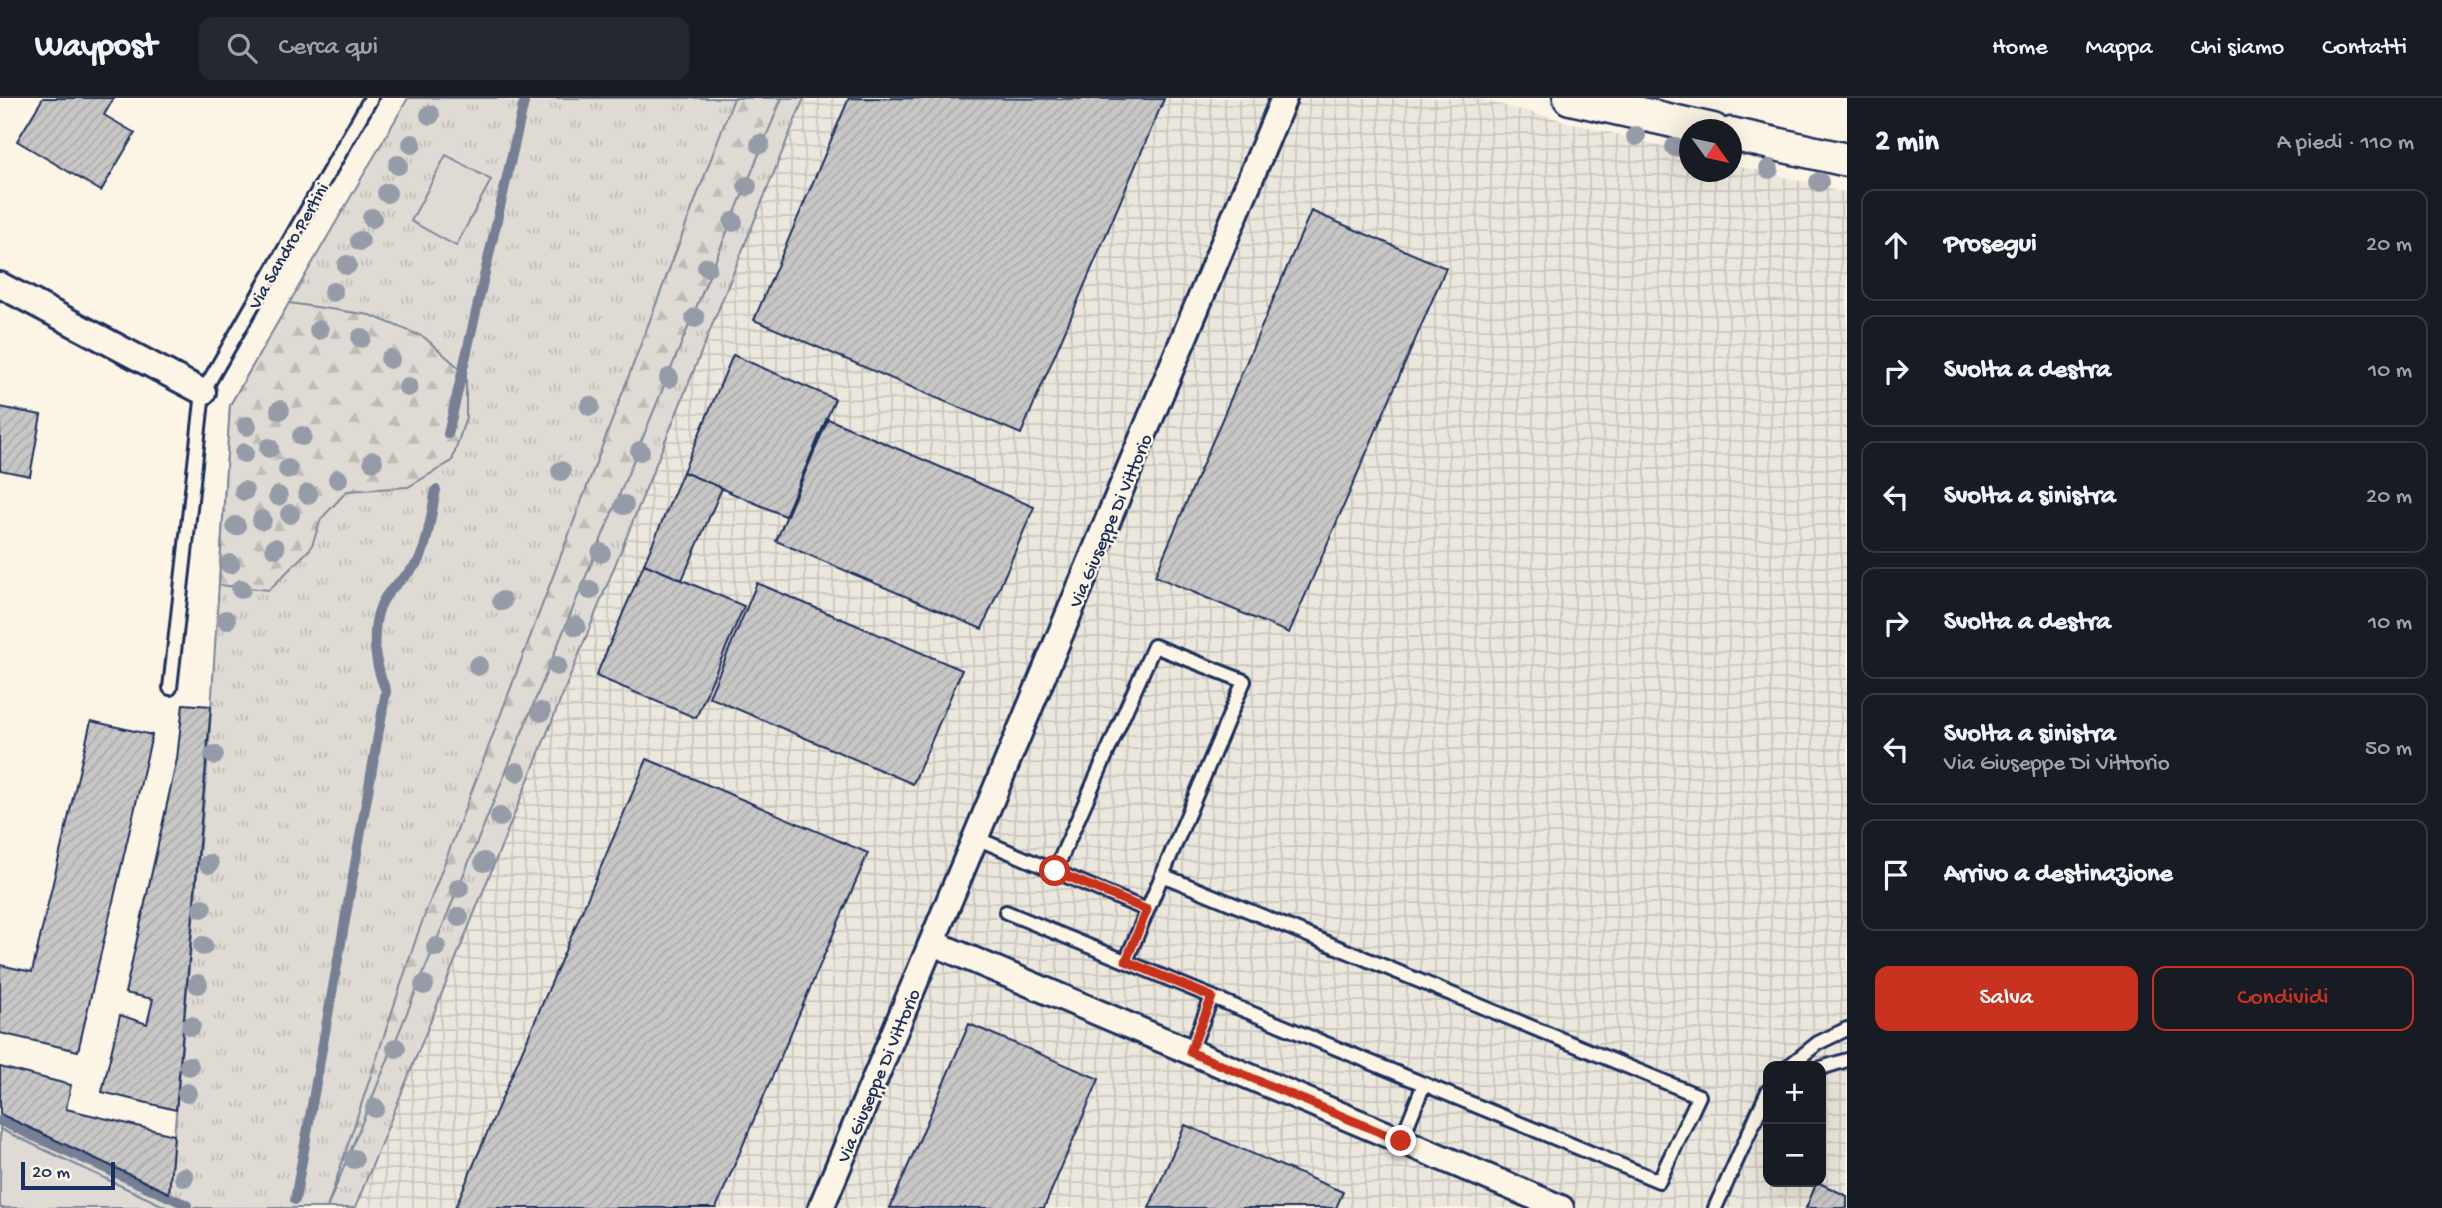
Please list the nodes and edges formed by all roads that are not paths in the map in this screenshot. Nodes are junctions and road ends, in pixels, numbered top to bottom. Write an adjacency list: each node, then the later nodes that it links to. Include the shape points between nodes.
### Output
1 (371, 98): 8 (lane, Via Sandro Pertini)
2 (1284, 98): 10 (street, Via Giuseppe Di Vittorio)
3 (1570, 98): 4 (street)
4 (1679, 122)
5 (1742, 136): 6 (street)
6 (1847, 160)
7 (0, 285): 8 (street)
8 (203, 392): 9 (lane, Via Sandro Pertini)
9 (170, 688)
10 (976, 838): 11 (lane); 15 (street, Via Giuseppe Di Vittorio)
11 (1055, 871): 12 (lane, via 1154,646 1244,681); 13 (lane)
12 (1162, 875): 13 (lane); 23 (lane, via 1699,1096 1660,1181)
13 (1147, 910): 16 (lane)
14 (1006, 912): 16 (lane)
15 (933, 943): 19 (street); 28 (street, Via Giuseppe Di Vittorio)
16 (1126, 961): 17 (lane)
17 (1212, 997): 19 (lane); 23 (lane)
18 (1847, 1030): 21 (lane, via 1818,1043)
19 (1190, 1052): 27 (street)
20 (1847, 1060): 22 (lane)
21 (1795, 1061)
22 (1826, 1066)
23 (1424, 1084): 27 (lane)
24 (1763, 1101): 26 (lane)
25 (1763, 1108): 26 (lane)
26 (1755, 1117): 30 (lane)
27 (1401, 1141): 29 (street)
28 (821, 1208)
29 (1561, 1208)
30 (1715, 1208)

